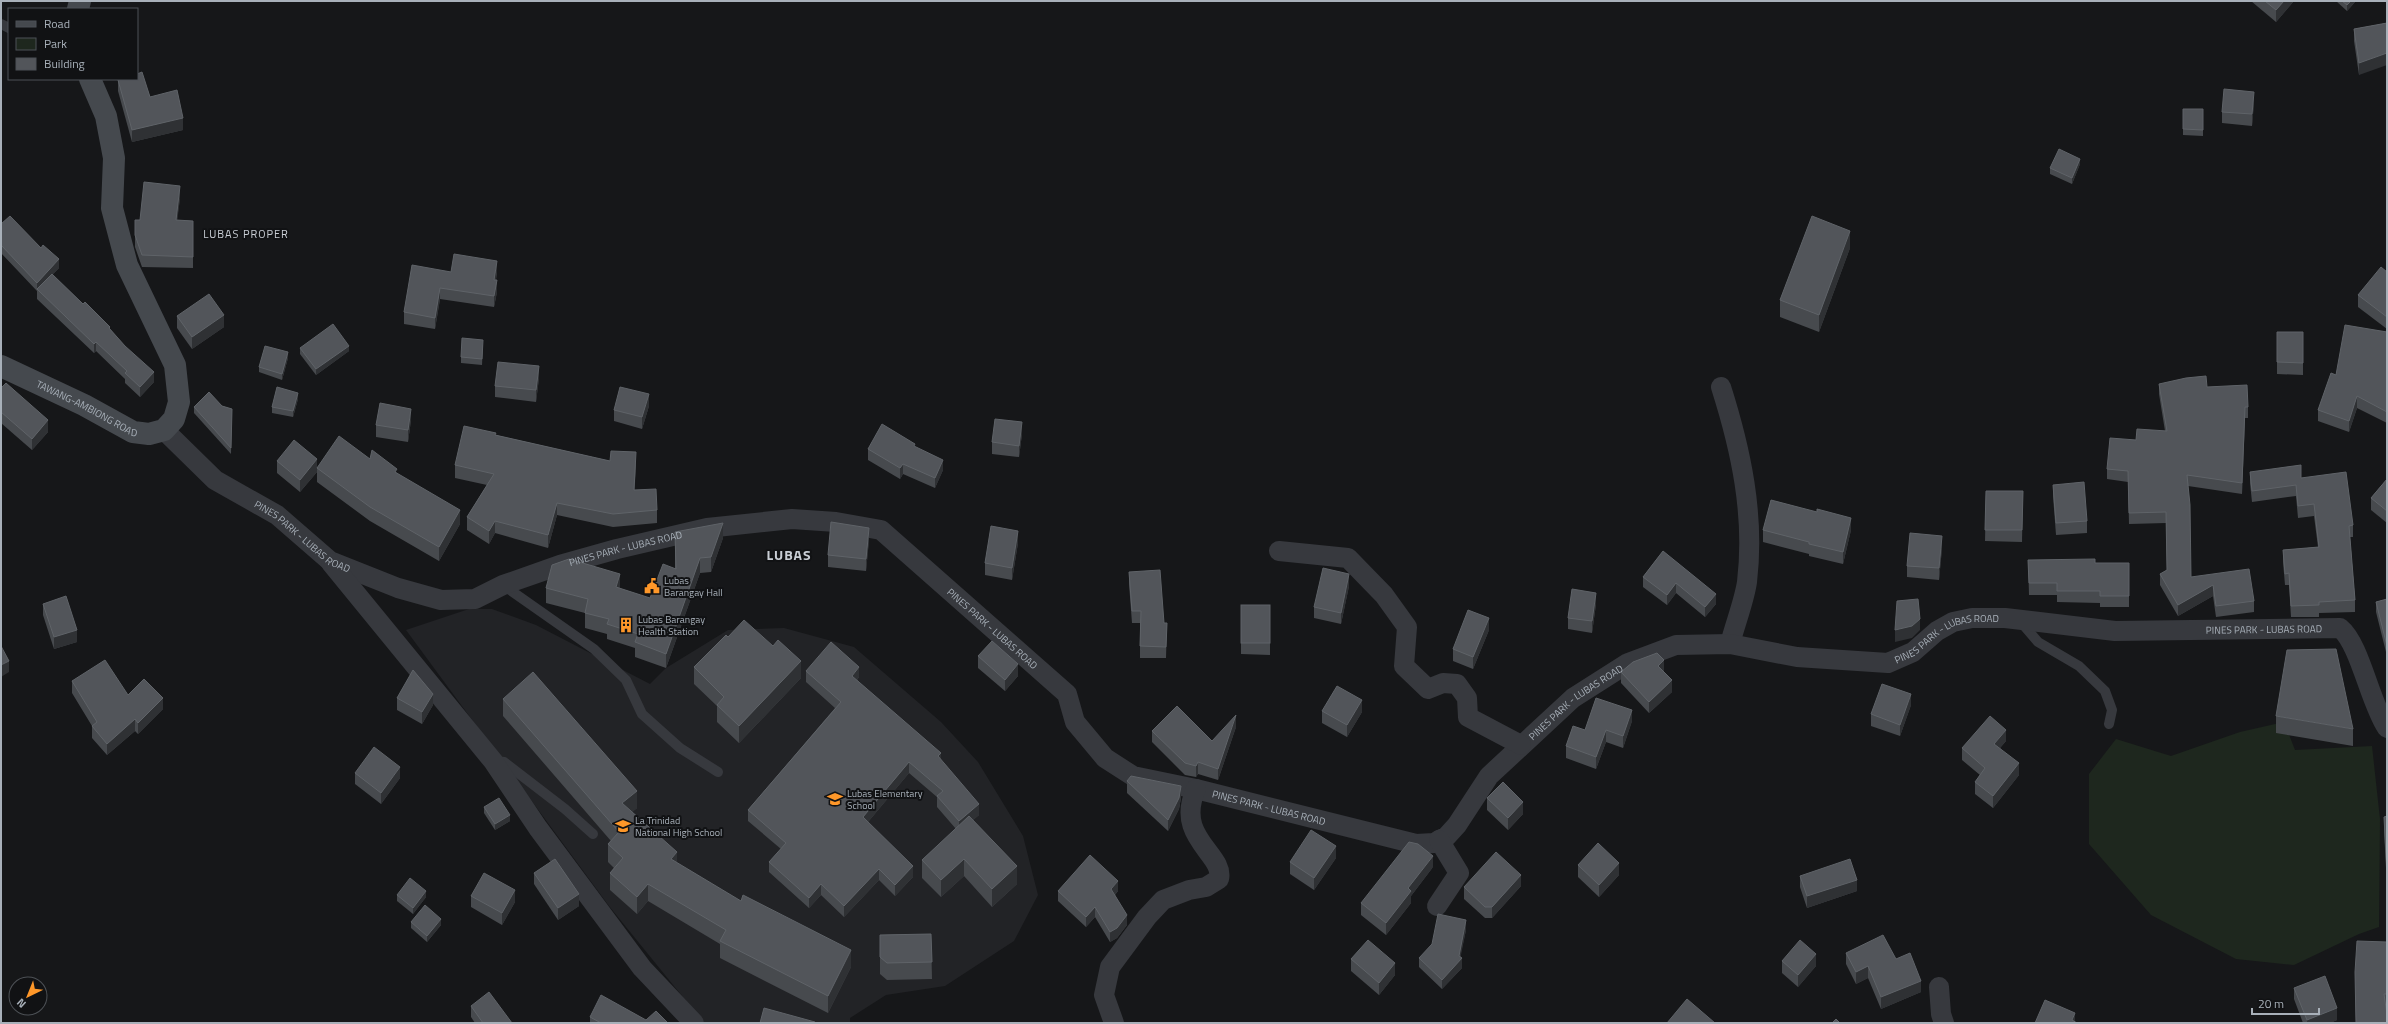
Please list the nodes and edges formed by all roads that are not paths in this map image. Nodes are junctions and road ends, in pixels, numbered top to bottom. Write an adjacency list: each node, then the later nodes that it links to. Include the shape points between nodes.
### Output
1 (90, 80): 4 (main road, via 106,116 114,158 112,208 127,265 175,365 179,402 174,419)
2 (1, 366): 4 (main road, TAWANG-AMBIONG ROAD, via 84,405 133,432 149,434)
3 (1721, 387): 9 (street, via 1737,437 1749,504 1747,582)
4 (164, 430): 6 (street, PINES PARK - LUBAS ROAD, via 215,480 277,515)
5 (1279, 550): 12 (street, via 1348,558 1384,595 1407,627 1404,666 1428,689 1443,683 1457,684 1467,698 1468,717)
6 (330, 561): 7 (street, PINES PARK - LUBAS ROAD, via 398,588 441,600 475,599); 13 (street, via 443,696)
7 (503, 585): 14 (lane, via 594,649 626,680 642,714 680,748); 15 (street, PINES PARK - LUBAS ROAD, via 617,549 707,528 792,519 836,522 881,530 1067,694 1075,722 1105,758 1134,776)
8 (2018, 620): 9 (street, PINES PARK - LUBAS ROAD, via 1972,618 1953,622 1937,631 1913,652 1888,663 1797,657); 10 (lane, via 2038,642 2079,666 2105,691 2112,710); 11 (street, PINES PARK - LUBAS ROAD, via 2115,631 2340,628 2348,636 2378,714)
9 (1730, 644): 12 (street, PINES PARK - LUBAS ROAD, via 1676,645 1628,663 1573,698)
10 (2109, 724)
11 (2387, 728)
12 (1521, 745): 17 (street, PINES PARK - LUBAS ROAD, via 1489,776 1457,825 1447,836)
13 (493, 761): 16 (lane, via 504,762); 20 (street, via 538,828 637,962)
14 (718, 772)
15 (1196, 789): 17 (street, PINES PARK - LUBAS ROAD, via 1416,844 1434,843); 21 (street, via 1191,800 1190,813 1193,829 1217,867 1219,879 1206,887 1189,890 1163,900 1119,955 1110,968 1104,995)
16 (593, 834)
17 (1439, 840): 18 (street, via 1459,873)
18 (1437, 906)
19 (1939, 987): 22 (street)
20 (694, 1023)
21 (1114, 1023)
22 (1944, 1023)

